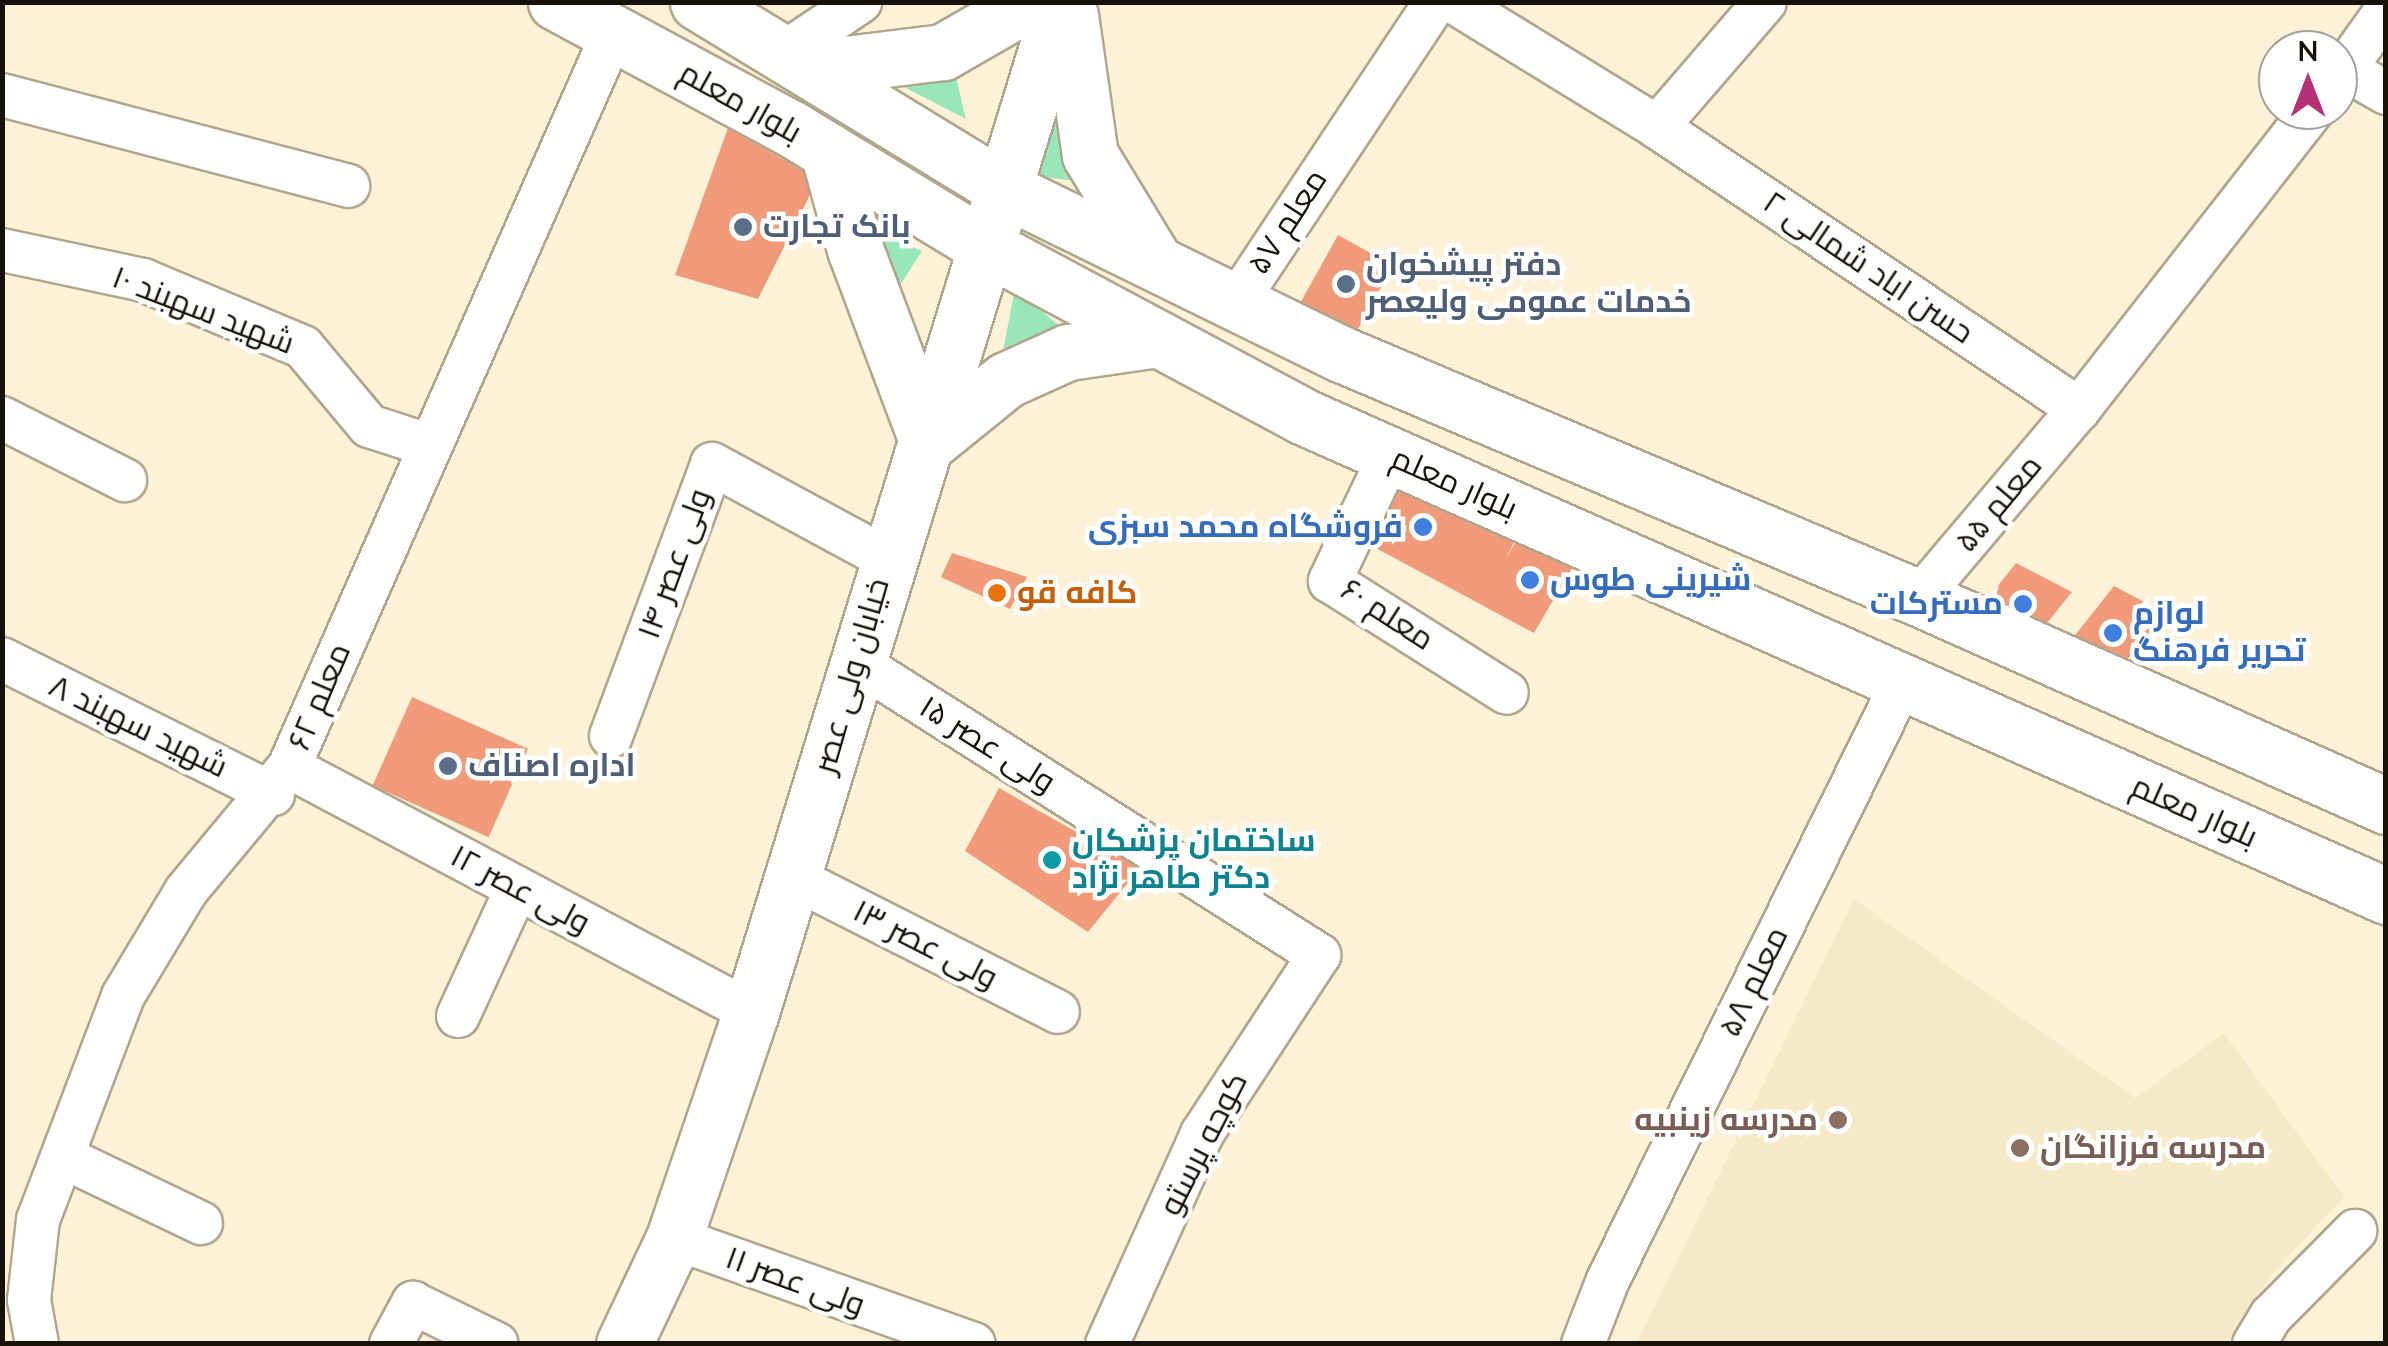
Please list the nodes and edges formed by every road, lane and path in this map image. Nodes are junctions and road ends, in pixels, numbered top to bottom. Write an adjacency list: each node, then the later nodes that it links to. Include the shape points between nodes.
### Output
1 (556, 2): 11 (main road, بلوار معلم)
2 (698, 2): 13 (main road, بلوار معلم)
3 (860, 2): 13 (street)
4 (1030, 2): 13 (main road, via 943,52)
5 (1061, 2): 21 (main road, خیابان ولی عصر)
6 (1069, 2): 24 (main road, via 1076,91 1090,156)
7 (1436, 2): 25 (street, معلم ۵۷)
8 (1454, 2): 17 (street, حسن اباد شمالی ۲)
9 (1766, 2): 17 (street)
10 (2386, 11): 12 (street)
11 (613, 33): 19 (main road, بلوار معلم); 32 (street, معلم ۶۲)
12 (2358, 51)
13 (812, 68): 19 (main road, via 840,118); 21 (main road, بلوار معلم)
14 (2358, 81): 15 (street)
15 (2386, 94)
16 (2, 95): 20 (street)
17 (1657, 127): 28 (street, حسن اباد شمالی ۲)
18 (2297, 130): 28 (street, معلم ۵۵)
19 (819, 146): 22 (main road, بلوار معلم); 31 (main road)
20 (348, 186)
21 (1008, 191): 22 (main road, خیابان ولی عصر); 24 (main road, بلوار معلم)
22 (988, 248): 26 (main road, بلوار معلم); 31 (main road, خیابان ولی عصر)
23 (2, 250): 32 (street, شهید سهبند ۱۰, via 143,280 303,347 369,426)
24 (1156, 262): 25 (main road, بلوار معلم)
25 (1236, 302): 27 (main road, بلوار معلم)
26 (1158, 338): 29 (main road, بلوار معلم); 31 (main road, via 1068,352 1006,380)
27 (1342, 354): 29 (main road, via 1302,374 1296,402); 36 (main road, بلوار معلم)
28 (2079, 409): 36 (street, معلم ۵۵)
29 (1302, 416): 33 (main road, بلوار معلم)
30 (2, 418): 34 (street)
31 (928, 443): 35 (main road, خیابان ولی عصر)
32 (428, 445): 42 (street, معلم ۶۲)
33 (1390, 455): 39 (main road, بلوار معلم); 40 (street, معلم ۶۰, via 1330,582)
34 (125, 480)
35 (886, 558): 38 (main road, خیابان ولی عصر); 41 (street, ولی عصر ۱۴, via 712,464)
36 (1919, 598): 43 (main road, بلوار معلم)
37 (2, 659): 42 (street, شهید سهبند ۸)
38 (858, 663): 44 (main road, خیابان ولی عصر); 47 (street, ولی عصر ۱۵)
39 (1901, 684): 46 (main road, بلوار معلم); 62 (street, معلم ۵۸, via 1608,1280)
40 (1507, 693)
41 (611, 736)
42 (281, 781): 45 (street, ولی عصر ۱۲); 51 (street, معلم ۶۲, via 186,891 122,996)
43 (2386, 806)
44 (792, 877): 48 (main road, خیابان ولی عصر); 49 (street, ولی عصر ۱۳)
45 (517, 888): 48 (street, ولی عصر ۱۲); 50 (street)
46 (2386, 896)
47 (1319, 956): 61 (street, کوچه پرستو, via 1202,1134)
48 (751, 1012): 54 (main road, خیابان ولی عصر)
49 (1058, 1012)
50 (458, 1016)
51 (64, 1157): 52 (street); 56 (street, معلم ۶۲, via 38,1220 29,1300)
52 (201, 1224)
53 (2355, 1230): 63 (street, via 2270,1316)
54 (674, 1238): 55 (street, ولی عصر ۱۱); 59 (main road, خیابان ولی عصر)
55 (929, 1338): 60 (street, ولی عصر ۱۱)
56 (38, 1344)
57 (391, 1344): 58 (street, via 413,1303)
58 (496, 1344)
59 (624, 1344)
60 (974, 1344)
61 (1108, 1344)
62 (1583, 1344)
63 (2254, 1344)

